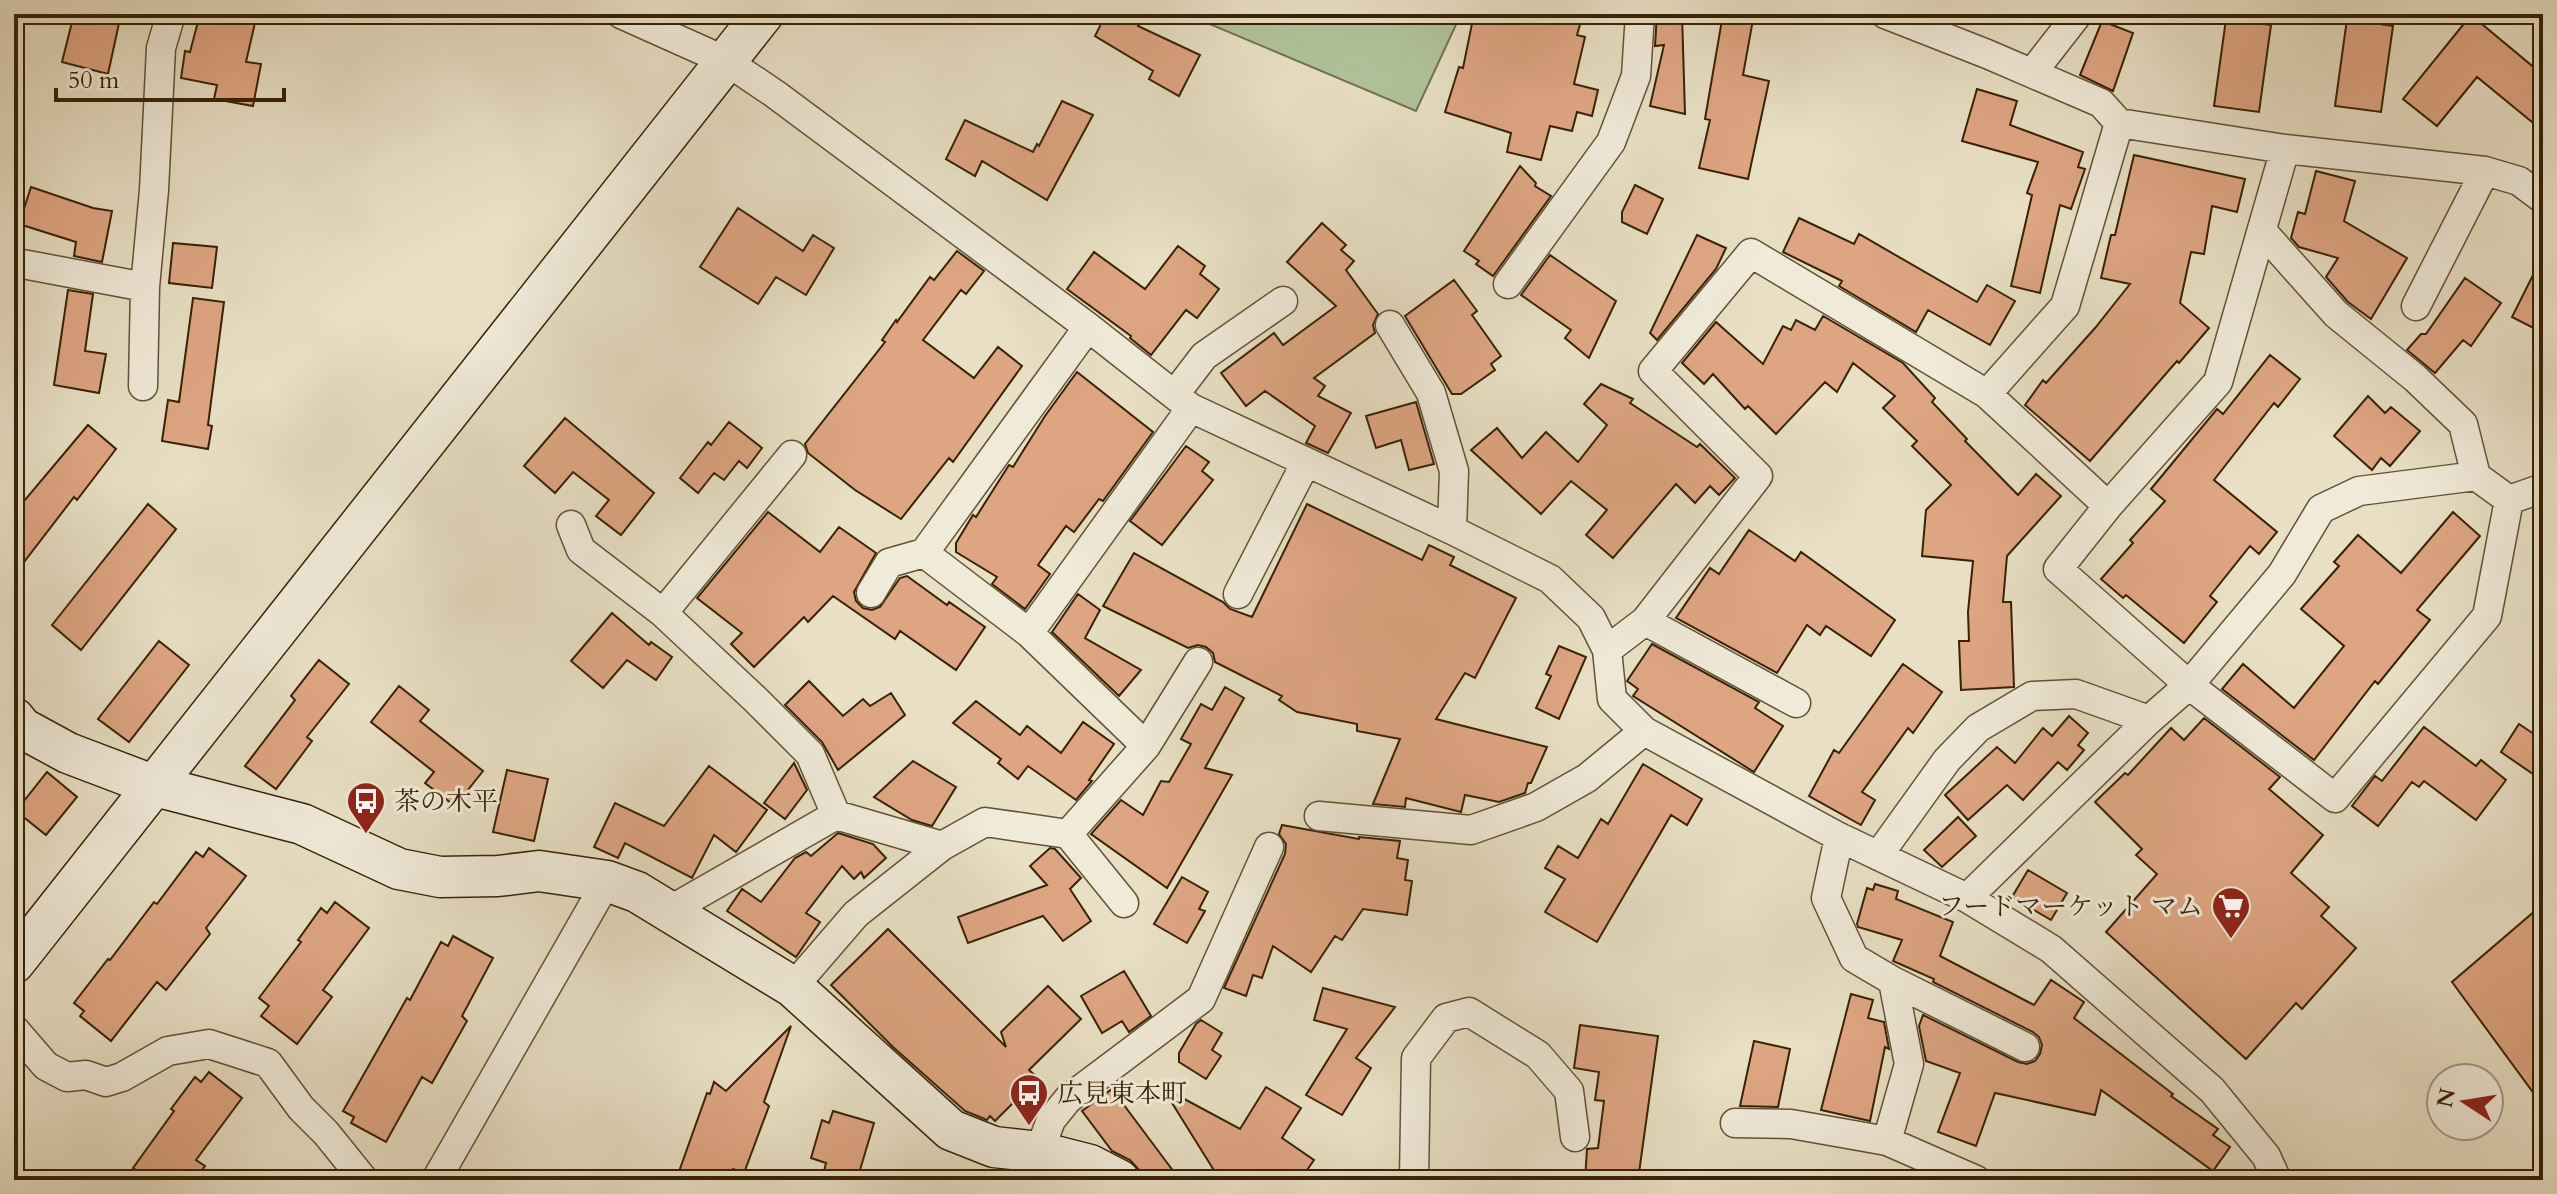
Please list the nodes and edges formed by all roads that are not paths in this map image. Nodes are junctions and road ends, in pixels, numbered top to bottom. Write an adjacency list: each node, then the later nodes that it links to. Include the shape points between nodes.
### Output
1 (171, 14): 16 (street, via 161,48)
2 (621, 14): 7 (street)
3 (763, 14): 7 (street)
4 (1640, 14): 15 (street, via 1636,76 1611,142)
5 (1885, 14): 8 (street)
6 (2078, 14): 8 (street)
7 (726, 61): 20 (street); 46 (street)
8 (2032, 73): 9 (street, via 2101,103)
9 (2119, 123): 10 (street); 22 (street, via 2065,306)
10 (2285, 149): 11 (street); 13 (street)
11 (2485, 171): 12 (street, via 2519,181); 18 (street)
12 (2543, 199)
13 (2262, 231): 26 (street, via 2336,314 2463,424); 29 (street, via 2218,382)
14 (14, 261): 16 (street)
15 (1508, 284)
16 (145, 287): 21 (street)
17 (1283, 301): 23 (street, via 1204,356)
18 (2416, 306)
19 (1390, 325): 31 (street, via 1431,393 1454,471)
20 (1088, 327): 23 (street); 32 (street)
21 (143, 386)
22 (1987, 394): 29 (street); 36 (street, via 1751,253 1653,371 1758,476)
23 (1183, 401): 25 (street); 37 (street)
24 (792, 455): 35 (street)
25 (1306, 462): 31 (street); 34 (street)
26 (2476, 476): 28 (street); 40 (street, via 2359,491 2321,509 2282,574)
27 (2543, 488): 28 (street)
28 (2509, 500): 40 (street, via 2487,616 2335,798)
29 (2108, 506): 40 (street, via 2058,569)
30 (571, 525): 35 (street, via 581,550)
31 (1452, 530): 38 (street, via 1550,579 1591,618)
32 (924, 553): 33 (street, via 889,563); 37 (street)
33 (871, 593)
34 (1238, 594)
35 (663, 613): 47 (street, via 810,754)
36 (1645, 621): 38 (street); 41 (street)
37 (1029, 633): 45 (street)
38 (1607, 650): 44 (street, via 1612,699)
39 (1198, 662): 45 (street)
40 (2189, 685): 43 (street)
41 (1796, 703)
42 (14, 718): 46 (street, via 22,728 68,753)
43 (2149, 720): 53 (street, via 2076,694 2032,696 1978,728 1947,760); 55 (street)
44 (1644, 731): 48 (street, via 1575,785 1536,807 1471,830); 50 (street)
45 (1146, 746): 49 (street)
46 (155, 786): 54 (street, via 302,824 399,869 440,877 539,871); 58 (street)
47 (836, 815): 51 (street); 57 (street)
48 (1319, 816)
49 (1068, 834): 51 (street, via 985,822); 56 (street)
50 (1839, 837): 53 (street); 59 (street, via 1826,898 1854,958)
51 (942, 846): 60 (street, via 856,914)
52 (1269, 847): 66 (street, via 1201,999 1068,1099 1051,1120)
53 (1878, 856): 55 (street)
54 (607, 881): 57 (street); 69 (street)
55 (1967, 898): 72 (street, via 2051,949 2212,1090 2266,1156)
56 (1124, 903)
57 (667, 912): 60 (street)
58 (14, 963)
59 (1893, 981): 62 (street); 65 (street, via 1909,1064)
60 (793, 987): 66 (street, via 951,1130 994,1147)
61 (14, 1029): 68 (street, via 46,1066 67,1077 86,1075 106,1082 168,1051 209,1044 268,1063)
62 (2025, 1047)
63 (1735, 1123): 65 (street, via 1791,1124)
64 (1575, 1137): 70 (street, via 1569,1091 1538,1055 1469,1012 1446,1018 1416,1058)
65 (1887, 1141): 71 (street)
66 (1039, 1152): 67 (street)
67 (1098, 1175)
68 (364, 1180)
69 (436, 1180)
70 (1414, 1180)
71 (1976, 1180)
72 (2277, 1180)

